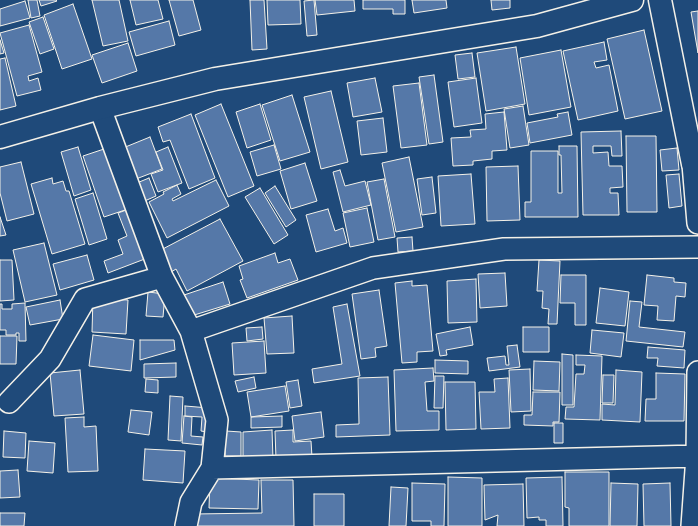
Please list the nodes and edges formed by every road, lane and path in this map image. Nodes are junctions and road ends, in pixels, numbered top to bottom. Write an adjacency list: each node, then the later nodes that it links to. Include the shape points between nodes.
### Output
1 (632, 0): 3 (street, via 537,26 216,79)
2 (660, 0): 5 (street)
3 (100, 108): 4 (street); 8 (street)
4 (0, 137)
5 (696, 164): 6 (street)
6 (698, 223)
7 (698, 247): 9 (street, via 504,249 373,268)
8 (162, 277): 9 (street); 11 (street, via 85,298 50,359)
9 (191, 331): 13 (street, via 217,420)
10 (698, 372): 12 (street)
11 (9, 402)
12 (697, 456): 13 (street); 15 (street)
13 (212, 468): 14 (street, via 191,502)
14 (186, 526)
15 (692, 526)

